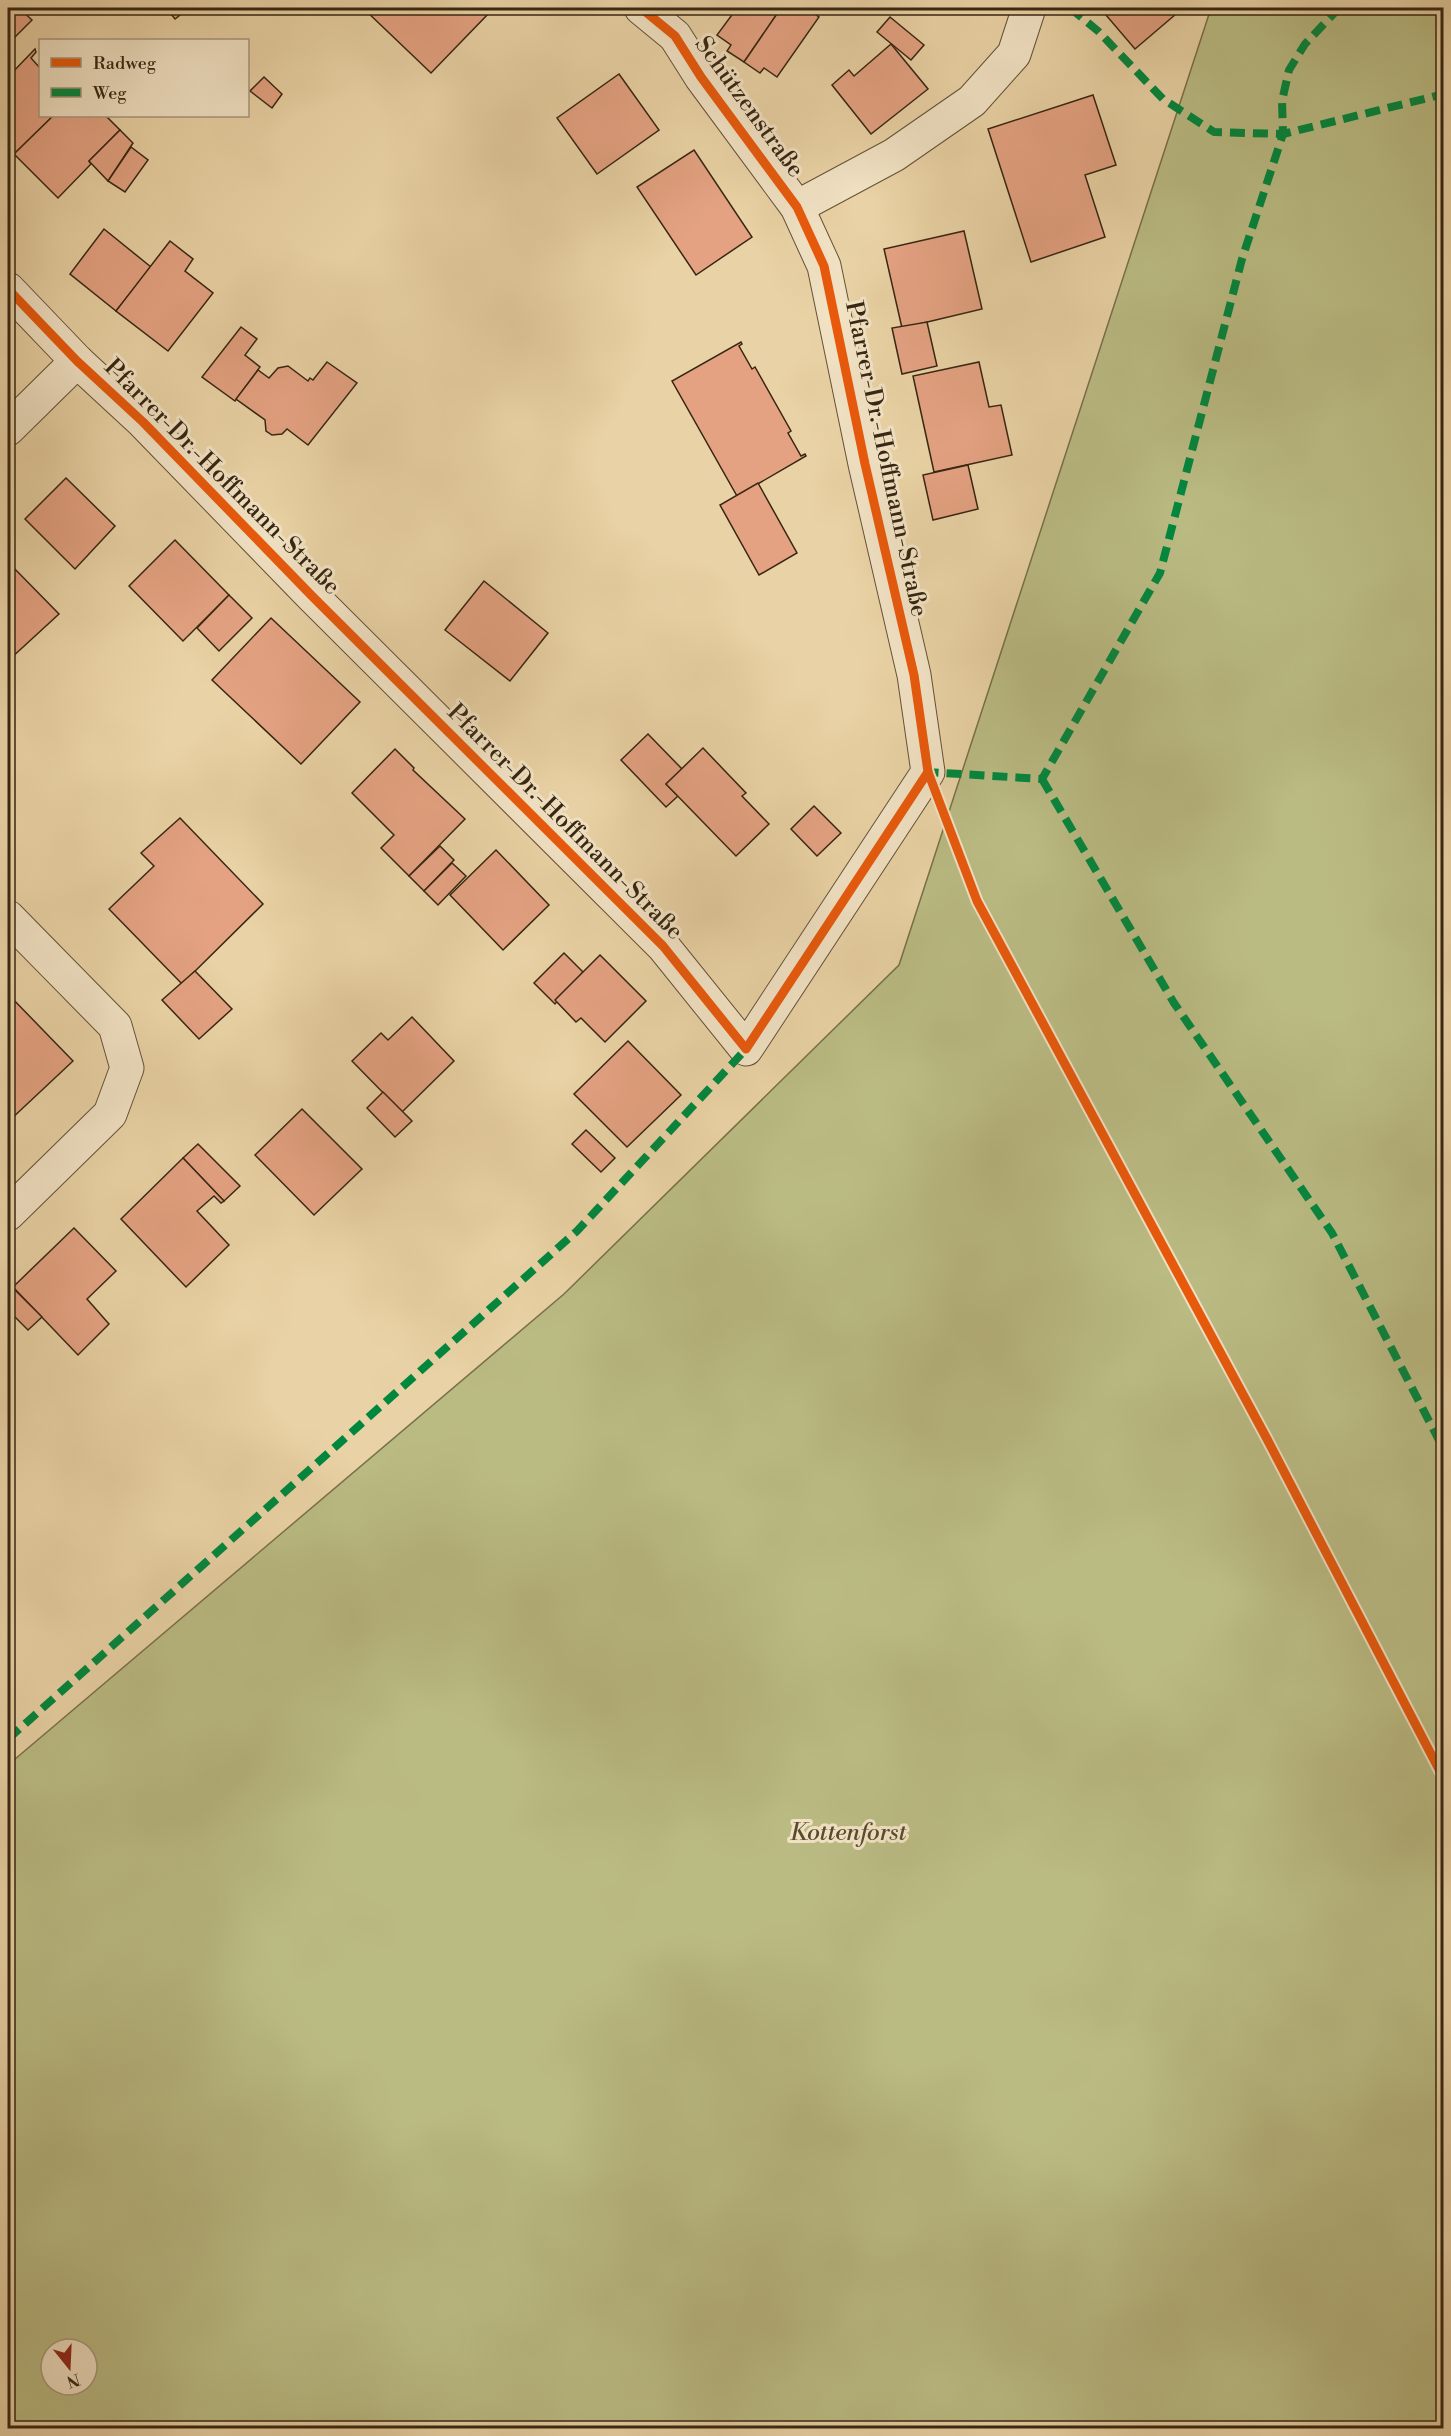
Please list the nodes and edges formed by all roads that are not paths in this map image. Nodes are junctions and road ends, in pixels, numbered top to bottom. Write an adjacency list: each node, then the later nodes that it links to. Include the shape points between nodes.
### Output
1 (641, 8): 3 (street, Schützenstraße, via 675,36)
2 (1029, 8): 3 (street, Schützenstraße, via 1014,54 972,101 894,155)
3 (797, 207): 5 (street, Pfarrer-Dr.-Hoffmann-Straße, via 824,266 915,675 928,772 746,1048 663,946 143,422)
4 (8, 289): 5 (street, Pfarrer-Dr.-Hoffmann-Straße)
5 (77, 361): 6 (street)
6 (8, 429)
7 (8, 917): 8 (street, via 114,1026 127,1068 110,1114)
8 (8, 1214)

